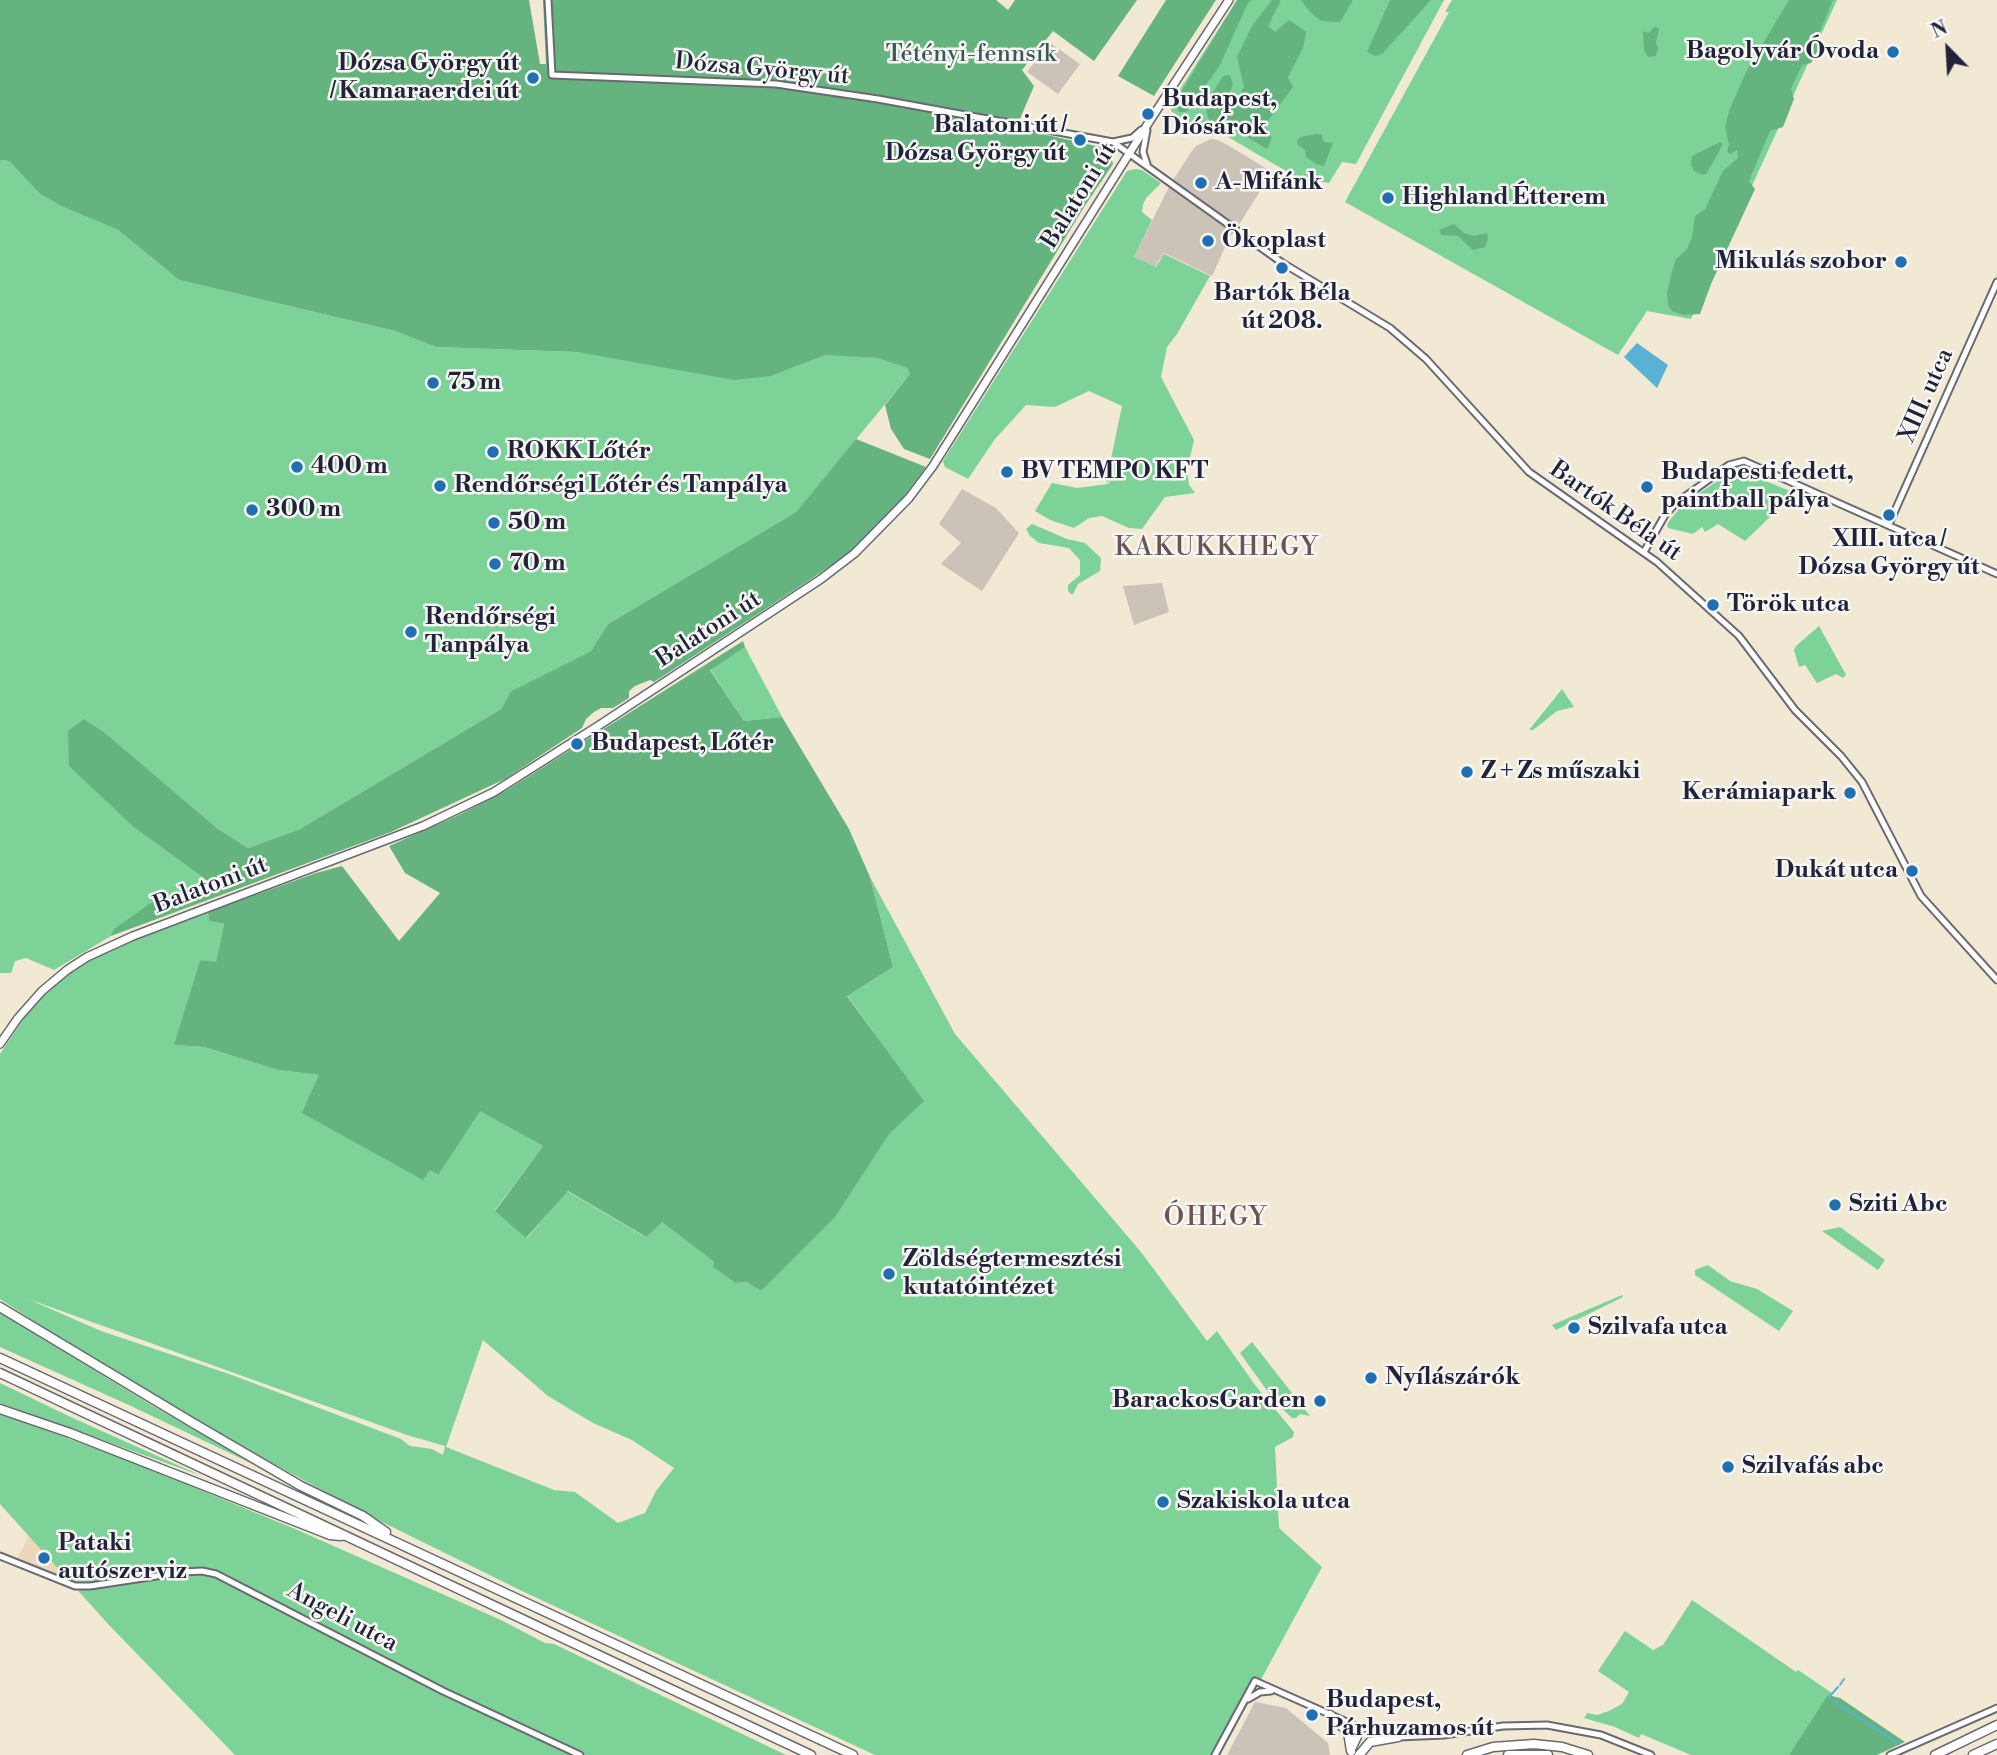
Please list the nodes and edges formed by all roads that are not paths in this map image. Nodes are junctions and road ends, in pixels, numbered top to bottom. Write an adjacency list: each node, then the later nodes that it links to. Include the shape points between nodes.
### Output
1 (548, 0): 4 (street, Dózsa György út, via 552,75 776,84)
2 (1229, 0): 3 (main road, Balatoni út)
3 (1149, 122): 4 (street, via 1132,138); 5 (main road, Balatoni út); 6 (street, via 1143,152)
4 (1113, 142): 5 (street, Dózsa György út)
5 (1129, 154): 6 (street, Bartók Béla út); 12 (main road, Balatoni út, via 933,466 855,554 494,792 423,826 87,957 42,991)
6 (1149, 167): 9 (street, Bartók Béla út, via 1247,239 1408,342 1529,472)
7 (1997, 282): 8 (street, XIII. utca)
8 (1889, 524): 9 (street, via 1744,461 1729,466 1675,503); 10 (street)
9 (1644, 552): 11 (street, Bartók Béla út, via 1739,636 1795,710 1848,764 1875,804 1922,896)
10 (1997, 574)
11 (1997, 980)
12 (0, 1044)
13 (0, 1307): 18 (highway, via 301,1486 363,1516)
14 (0, 1358): 18 (highway)
15 (0, 1373): 17 (highway)
16 (0, 1409): 17 (highway, via 330,1535)
17 (348, 1536): 30 (highway)
18 (402, 1544): 31 (highway)
19 (0, 1556): 29 (street, Angeli utca, via 75,1586 183,1572 216,1574 431,1685)
20 (1274, 1691): 21 (street); 21 (street, via 1255,1681); 23 (street)
21 (1245, 1700): 32 (street)
22 (1997, 1708): 38 (street)
23 (1329, 1715): 25 (street); 28 (highway, via 1349,1734)
24 (1997, 1725): 39 (highway)
25 (1362, 1728): 26 (street); 28 (highway)
26 (1398, 1737): 28 (highway, via 1370,1742); 37 (street, via 1547,1725 1601,1735)
27 (1997, 1744): 40 (highway)
28 (1354, 1754)
29 (580, 1755)
30 (811, 1755)
31 (853, 1755)
32 (1215, 1755)
33 (1467, 1755): 36 (highway, via 1493,1747 1534,1744)
34 (1508, 1755): 35 (highway)
35 (1548, 1755)
36 (1588, 1755)
37 (1651, 1755)
38 (1890, 1755)
39 (1935, 1755)
40 (1973, 1755)

